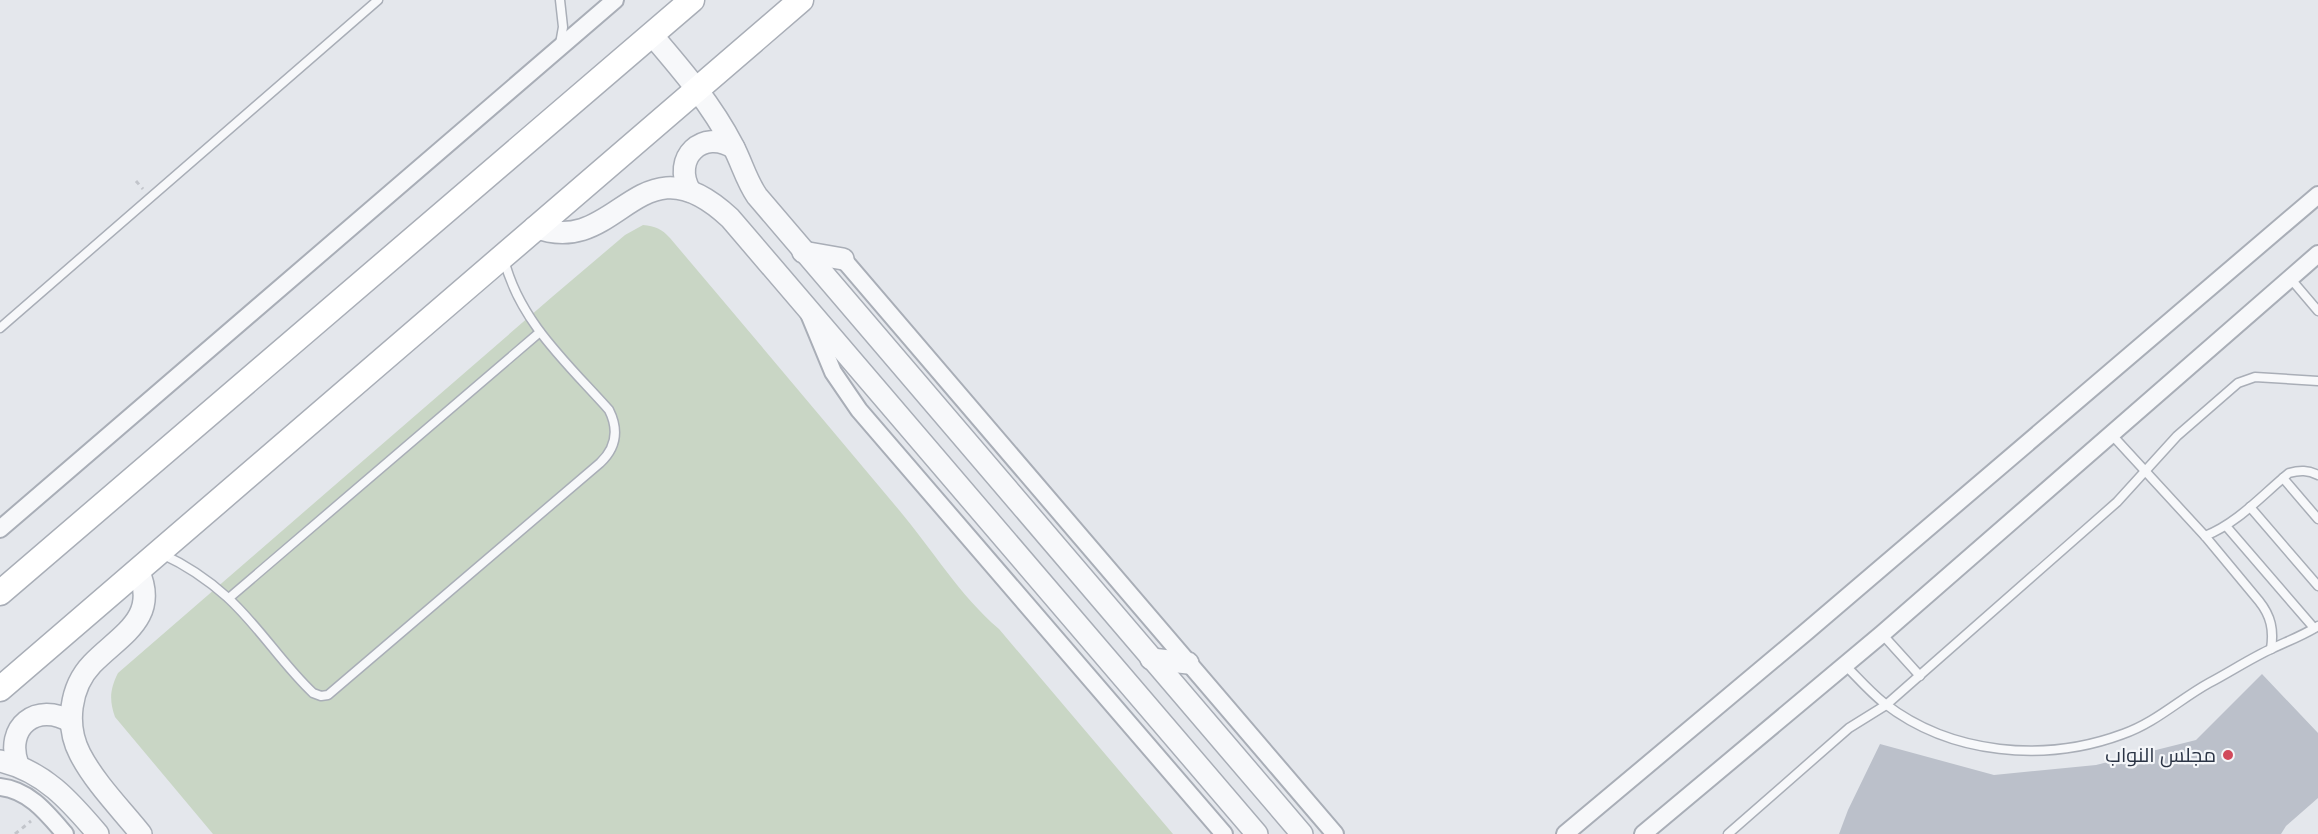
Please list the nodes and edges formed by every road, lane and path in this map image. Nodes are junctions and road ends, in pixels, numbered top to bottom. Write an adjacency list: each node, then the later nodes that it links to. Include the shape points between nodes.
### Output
1 (378, 0): 20 (lane)
2 (560, 0): 7 (lane, via 563,27)
3 (615, 0): 7 (street)
4 (692, 0): 6 (main road)
5 (801, 0): 8 (main road)
6 (652, 35): 8 (street); 35 (main road)
7 (558, 49): 30 (street)
8 (697, 88): 9 (street); 12 (main road)
9 (734, 148): 10 (street, via 718,141 695,148 684,168); 13 (street, via 747,181)
10 (690, 191): 12 (street, via 663,188 645,192 601,222 568,234); 18 (street, via 713,203 729,218)
11 (2318, 195): 56 (street)
12 (535, 227): 14 (main road)
13 (803, 252): 15 (street); 40 (street)
14 (503, 255): 21 (lane, via 516,296); 32 (main road)
15 (843, 259): 41 (street)
16 (2316, 261): 17 (street)
17 (2290, 278): 19 (lane); 23 (street)
18 (807, 308): 52 (street, via 828,362 845,392); 53 (street)
19 (2318, 312)
20 (0, 328)
21 (540, 332): 36 (lane); 36 (lane, via 614,419 615,439 607,457 328,694 321,696 307,688)
22 (2318, 381): 24 (lane, via 2255,377 2238,382 2177,436)
23 (2112, 435): 24 (lane); 38 (street)
24 (2146, 471): 31 (lane); 43 (lane)
25 (2318, 475): 26 (lane, via 2300,470)
26 (2283, 478): 27 (lane); 28 (lane)
27 (2250, 507): 29 (lane); 34 (lane)
28 (2318, 519)
29 (2226, 526): 31 (lane); 37 (lane)
30 (0, 529)
31 (2205, 536): 39 (lane, via 2267,611 2273,636)
32 (158, 552): 33 (main road); 36 (lane, via 194,571)
33 (138, 570): 44 (main road); 46 (street, via 144,594 139,617 82,678)
34 (2318, 586)
35 (0, 592)
36 (229, 598)
37 (2316, 627): 39 (lane)
38 (1882, 634): 42 (street); 43 (lane)
39 (2271, 649): 45 (lane, via 2125,734 2059,750 2025,752 1958,741)
40 (1151, 659): 41 (street); 54 (street)
41 (1188, 663): 55 (street)
42 (1845, 665): 45 (lane); 57 (street)
43 (1920, 676): 45 (lane)
44 (0, 689)
45 (1886, 705): 58 (lane, via 1856,723)
46 (71, 722): 47 (street, via 46,714 23,724); 51 (street, via 79,753)
47 (9, 763): 50 (street, via 50,784)
48 (0, 787): 49 (street, via 24,794)
49 (65, 834)
50 (98, 834)
51 (141, 834)
52 (1224, 834)
53 (1257, 834)
54 (1302, 834)
55 (1335, 834)
56 (1564, 834)
57 (1643, 834)
58 (1728, 834)

